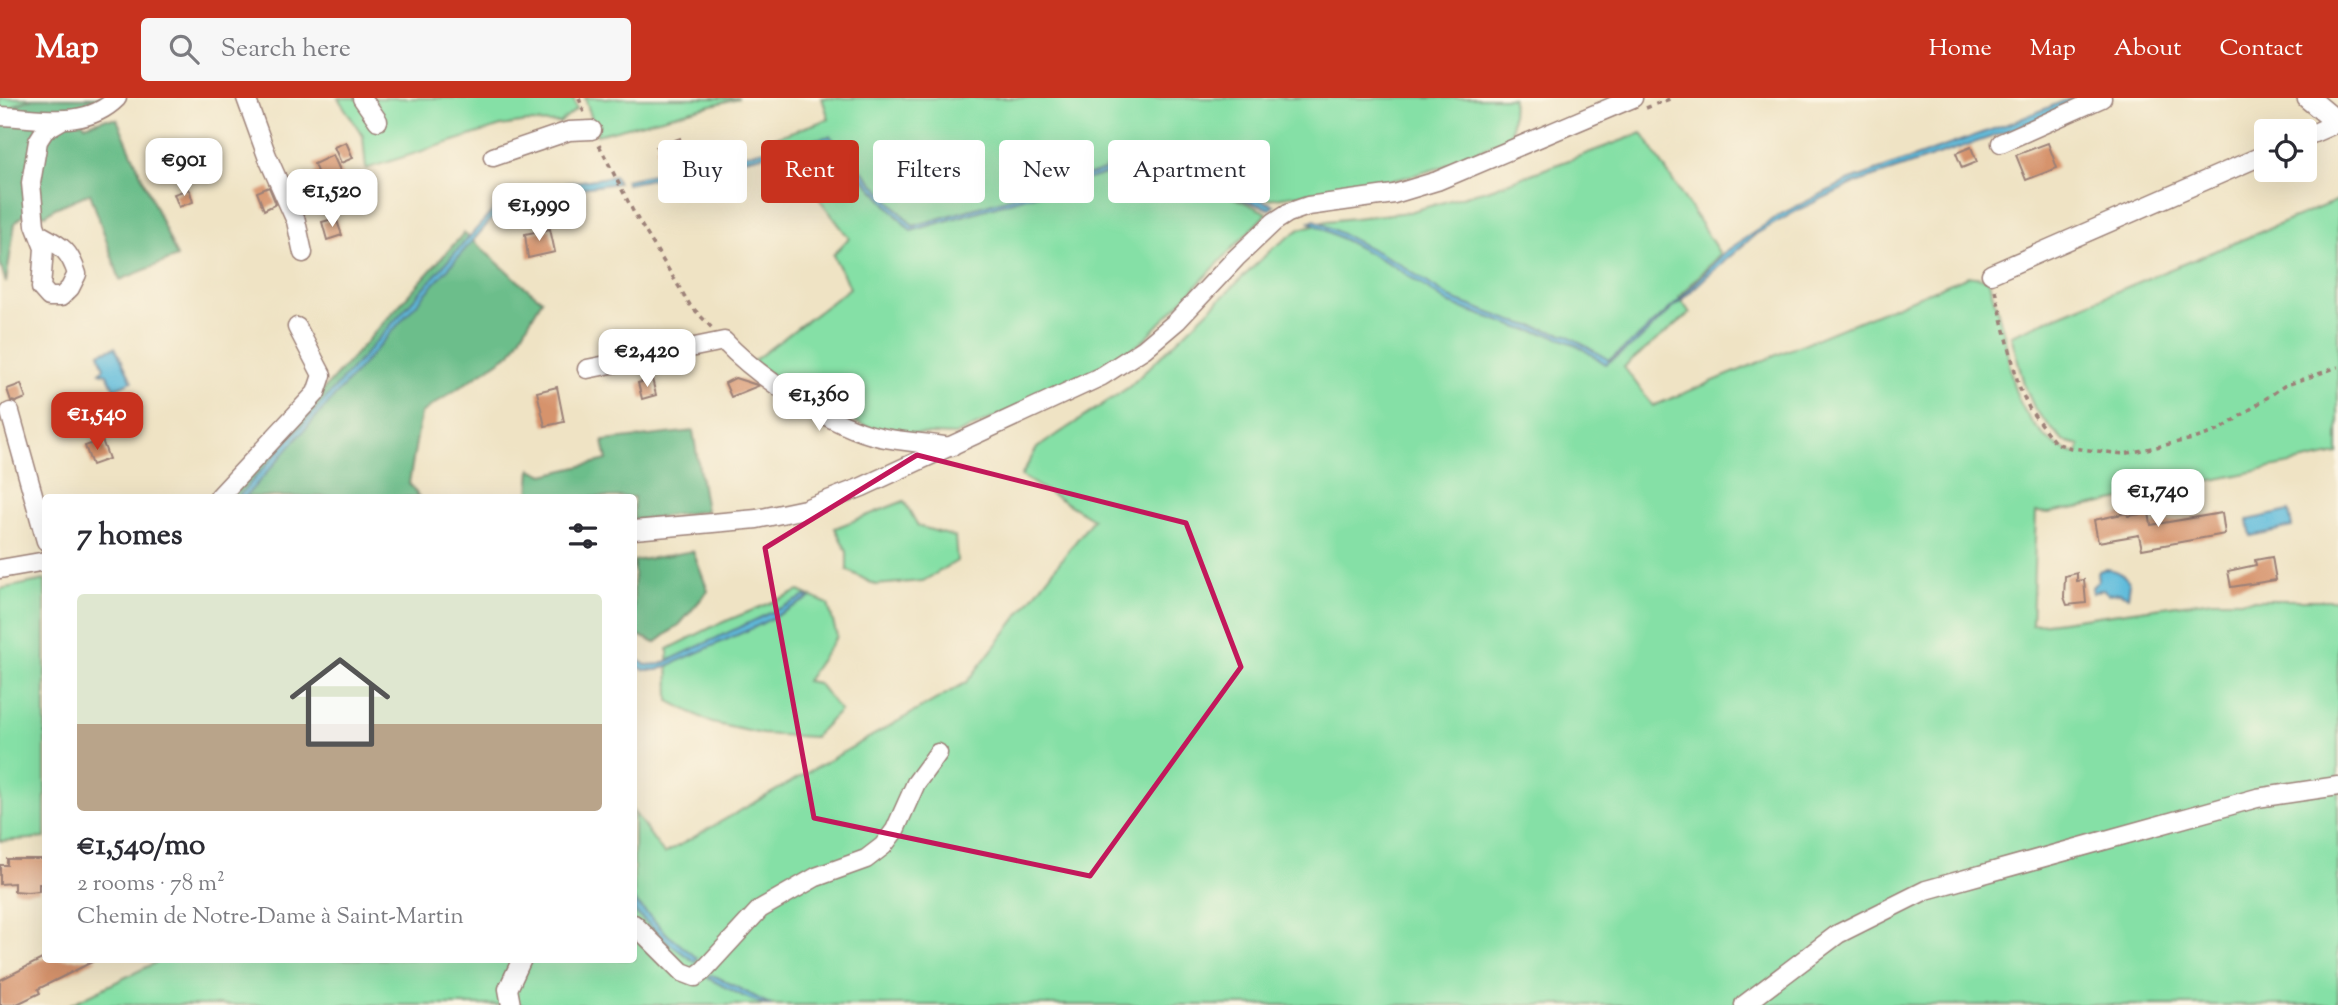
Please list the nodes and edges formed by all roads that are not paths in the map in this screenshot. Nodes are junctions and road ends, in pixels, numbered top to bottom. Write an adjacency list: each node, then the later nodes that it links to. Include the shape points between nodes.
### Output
1 (117, 98): 10 (street, via 105,109)
2 (246, 98): 19 (street, via 296,221)
3 (362, 98): 11 (street)
4 (1633, 98): 24 (street, via 1437,181 1394,194 1288,213 1144,349 1102,376)
5 (2102, 98): 15 (street)
6 (2308, 98): 12 (main road)
7 (2325, 98): 8 (main road)
8 (2338, 108)
9 (0, 116): 10 (street)
10 (62, 120): 18 (street, via 38,141 31,183)
11 (378, 121)
12 (2338, 123): 14 (street)
13 (592, 130): 16 (street, via 569,131)
14 (2317, 132)
15 (2001, 143)
16 (493, 157)
17 (2254, 159): 20 (street)
18 (38, 234)
19 (303, 253)
20 (1991, 274)
21 (297, 327): 25 (street, via 322,375 316,393)
22 (587, 369): 24 (street, via 724,341 743,361 842,424 879,437)
23 (10, 412): 26 (street)
24 (951, 447): 27 (street, via 805,509 757,519)
25 (222, 494)
26 (42, 527)
27 (637, 530)
28 (42, 562): 29 (street)
29 (0, 569)
30 (938, 754): 32 (street, via 916,783 883,846 866,859 816,877 760,909 695,977 682,972)
31 (2338, 786): 35 (street, via 2257,798 1926,890 1838,934)
32 (637, 927)
33 (520, 963): 34 (street, via 508,989)
34 (511, 1005)
35 (1744, 1005)

